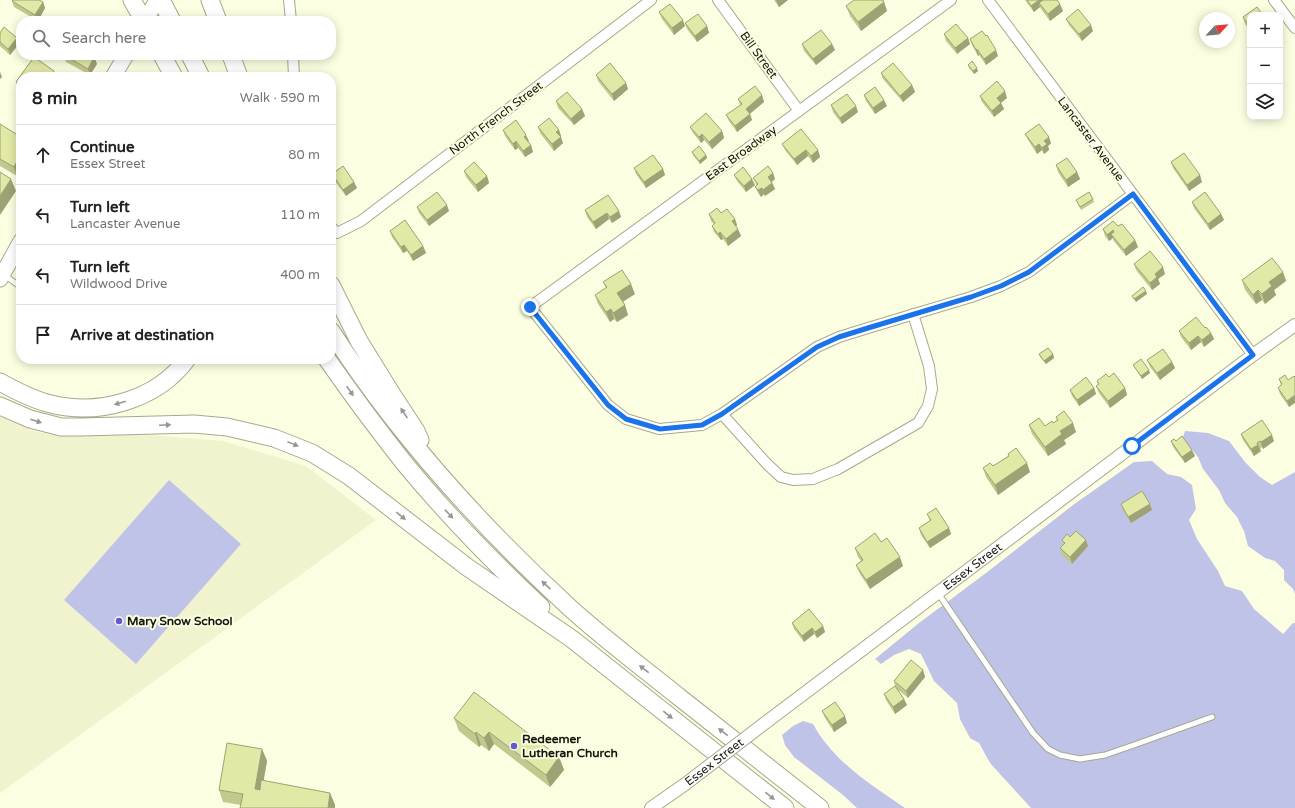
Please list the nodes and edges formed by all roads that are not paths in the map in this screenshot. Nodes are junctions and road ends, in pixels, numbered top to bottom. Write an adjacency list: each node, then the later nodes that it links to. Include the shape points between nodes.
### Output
1 (157, 0): 12 (main road)
2 (161, 0): 13 (highway)
3 (210, 0): 14 (highway)
4 (289, 0): 15 (street)
5 (651, 0): 29 (street, North French Street, via 361,221)
6 (718, 0): 27 (street, Bill Street)
7 (951, 0): 27 (street, East Broadway)
8 (988, 0): 28 (street, Lancaster Avenue)
9 (1274, 0): 16 (street)
10 (133, 2): 11 (highway)
11 (141, 16)
12 (147, 16)
13 (169, 16)
14 (216, 16)
15 (291, 16)
16 (1295, 28)
17 (123, 60): 22 (main road)
18 (165, 60): 23 (highway)
19 (192, 60): 24 (highway)
20 (233, 60): 25 (highway)
21 (293, 60): 26 (street)
22 (117, 72)
23 (171, 72)
24 (198, 72)
25 (237, 72)
26 (294, 72)
27 (799, 111): 42 (street, East Broadway, via 530,307 608,405 626,419 660,429 673,429 702,425)
28 (1133, 194): 34 (street, via 1029,272 971,297); 37 (street, Lancaster Avenue)
29 (336, 229)
30 (16, 250): 31 (main road)
31 (1, 276): 32 (lane)
32 (16, 284)
33 (336, 295): 43 (highway, one-way to 33, via 416,431 359,341)
34 (913, 314): 42 (street, via 839,337 817,347); 42 (street, via 929,366 932,389 928,406 918,423 838,469 813,479 793,480 781,477)
35 (1295, 325): 37 (street, Essex Street)
36 (336, 339): 43 (highway, via 358,373)
37 (1253, 355): 44 (street, Essex Street)
38 (182, 364): 40 (highway, one-way to 40, via 170,377 144,394 100,407 71,408 50,404 28,397)
39 (332, 364): 45 (highway, one-way to 45, via 378,430 419,481 503,571)
40 (0, 382)
41 (0, 406): 45 (highway, one-way to 45, via 30,419 56,426 216,426 274,438 300,448 349,476 467,567)
42 (722, 414)
43 (427, 460): 49 (highway, one-way to 43, via 581,617 482,523)
44 (938, 593): 46 (lane, via 1033,733 1048,749 1060,755 1080,759 1105,755); 47 (street, Essex Street, bridge)
45 (572, 639): 48 (highway, one-way to 48)
46 (1212, 717)
47 (651, 808)
48 (785, 808)
49 (820, 808)

